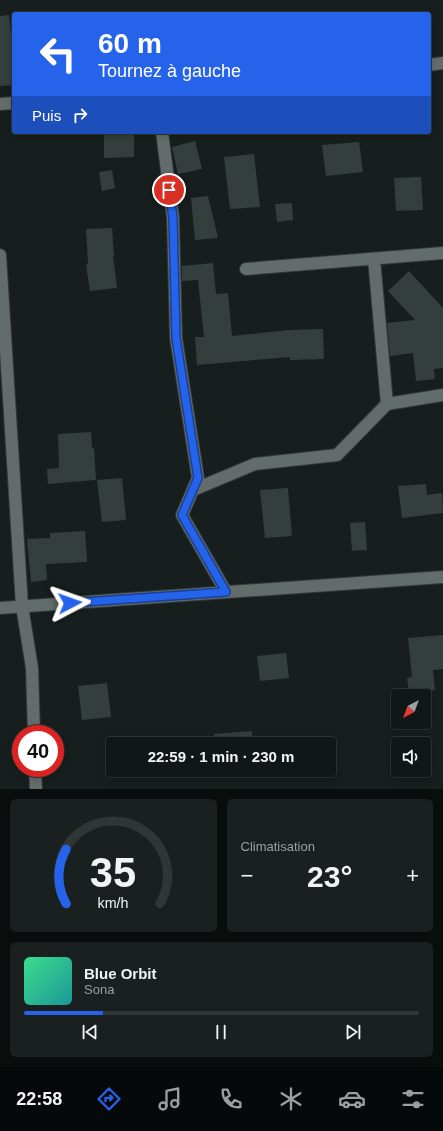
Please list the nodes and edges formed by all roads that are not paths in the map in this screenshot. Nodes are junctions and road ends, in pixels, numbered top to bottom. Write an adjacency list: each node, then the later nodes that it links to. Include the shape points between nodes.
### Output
1 (443, 63): 2 (street)
2 (431, 64)
3 (12, 103): 4 (street)
4 (0, 104)
5 (162, 134): 12 (street, via 173,218 176,338 198,478)
6 (443, 253): 8 (street)
7 (0, 255): 15 (street)
8 (374, 259): 9 (street); 11 (street)
9 (246, 269)
10 (443, 395): 11 (street)
11 (387, 404): 12 (street, via 337,455 254,464)
12 (193, 490): 14 (street, via 182,515)
13 (443, 577): 14 (street)
14 (226, 592): 15 (street)
15 (22, 606): 16 (street); 17 (street, via 32,668)
16 (0, 608)
17 (34, 725)
18 (35, 777): 19 (street)
19 (36, 789)

